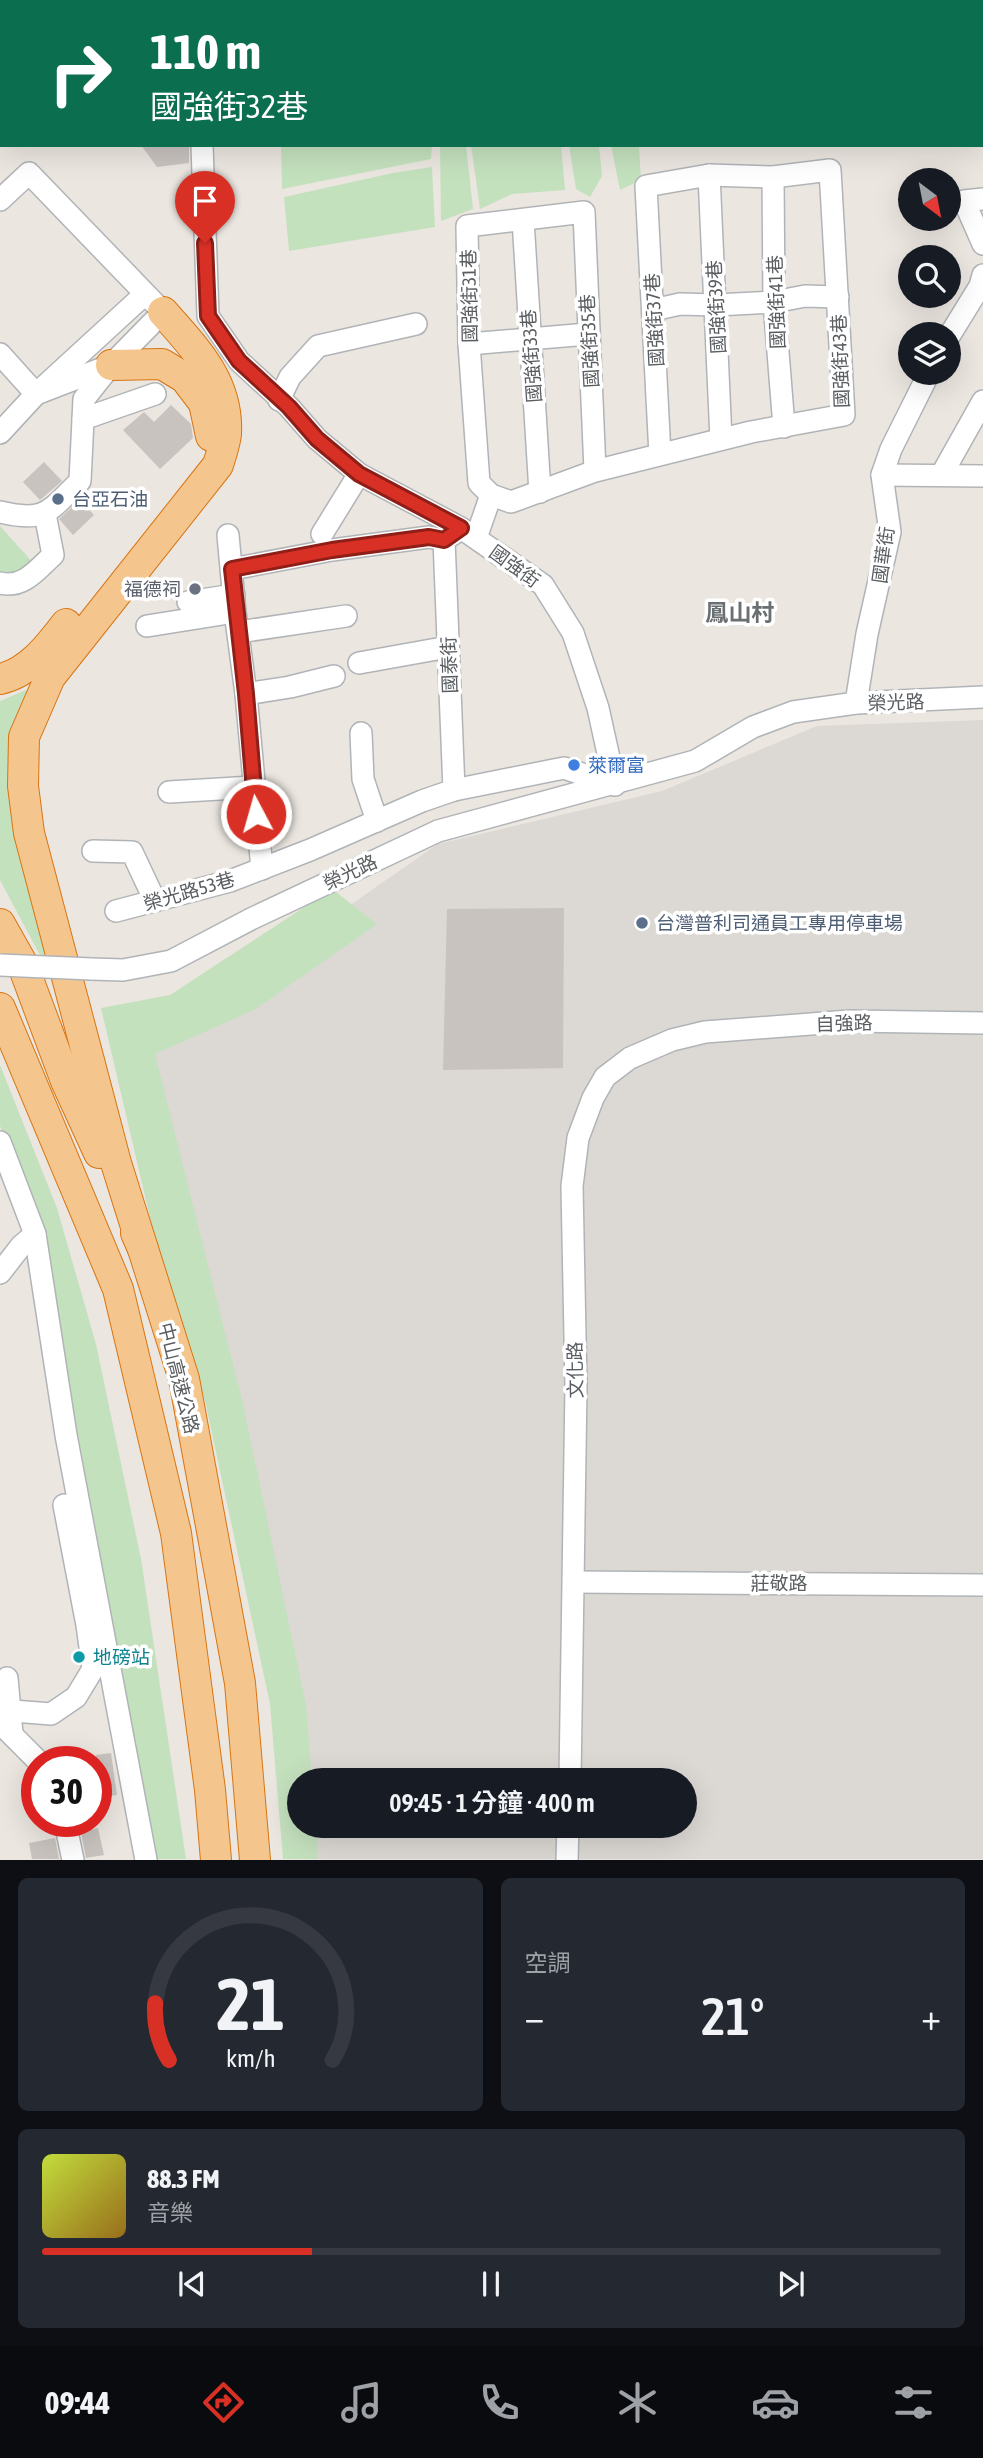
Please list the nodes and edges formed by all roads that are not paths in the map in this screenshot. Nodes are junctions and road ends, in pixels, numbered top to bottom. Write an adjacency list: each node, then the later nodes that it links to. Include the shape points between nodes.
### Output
1 (202, 147): 26 (street, 國強街, via 208,316 239,361)
2 (709, 175): 3 (street, 國強街43巷); 4 (street, 國強街43巷); 14 (street, 國強街39巷)
3 (773, 177): 11 (street, 國強街43巷, via 830,170); 12 (street, 國強街41巷)
4 (646, 186): 15 (street, 國強街37巷)
5 (983, 199): 9 (street, via 964,201)
6 (0, 200): 13 (street, via 29,173)
7 (584, 212): 8 (street, 國強街31巷); 18 (street, 國強街35巷)
8 (523, 219): 19 (street, 國強街33巷); 20 (street, 國強街31巷, via 467,226)
9 (983, 244)
10 (982, 283): 16 (street)
11 (838, 296): 12 (street); 29 (street, 國強街43巷, via 844,415)
12 (774, 302): 14 (street); 29 (street, 國強街41巷)
13 (154, 303): 22 (street); 24 (street); 75 (highway, via 204,358 222,395 226,433 218,465 50,677 24,737 23,786 29,833)
14 (716, 305): 15 (street, via 680,304); 31 (street, 國強街39巷)
15 (653, 310): 32 (street, 國強街37巷)
16 (958, 322)
17 (416, 324): 26 (street, via 318,346 290,377)
18 (588, 334): 19 (street); 33 (street, 國強街35巷)
19 (530, 341): 20 (street); 39 (street, 國強街33巷)
20 (469, 344): 38 (street, 國強街31巷)
21 (0, 354): 24 (street)
22 (111, 365): 24 (street); 28 (street, via 84,399); 54 (highway, via 162,364 184,378 204,403 212,435 202,459 41,656)
23 (923, 385): 36 (street, 國華街)
24 (36, 394): 30 (street)
25 (155, 394): 28 (street)
26 (279, 400): 34 (street, 國強街)
27 (983, 401): 35 (street)
28 (83, 419): 41 (street, via 80,481)
29 (784, 427): 31 (street, 國強街43巷)
30 (0, 433)
31 (721, 439): 32 (street, 國強街43巷)
32 (660, 454): 33 (street, 國強街43巷)
33 (595, 471): 39 (street, 國強街43巷)
34 (359, 474): 42 (street); 44 (street, 國強街)
35 (942, 474): 36 (street); 37 (street)
36 (882, 475): 57 (street, 國華街, via 890,532)
37 (983, 476)
38 (485, 489): 39 (street, 國強街43巷, via 511,502); 44 (street)
39 (540, 492)
40 (0, 512): 41 (street, via 24,517)
41 (45, 514): 46 (street, via 53,555 29,578 9,585)
42 (321, 534)
43 (228, 535): 45 (street)
44 (460, 535): 45 (street, via 332,550); 51 (street, 國泰街); 59 (street, 國強街, via 544,584 573,633 598,708)
45 (232, 569): 48 (street)
46 (0, 583)
47 (188, 602): 48 (street)
48 (236, 613): 49 (street); 50 (street); 55 (street)
49 (346, 616)
50 (147, 626)
51 (448, 647): 52 (street); 61 (street, 國泰街)
52 (359, 663)
53 (334, 676): 55 (street)
54 (0, 679)
55 (246, 694): 60 (street)
56 (983, 697): 57 (street, 榮光路)
57 (856, 703): 59 (street, 榮光路, via 793,712 752,727 695,761)
58 (361, 733): 63 (street, via 363,779)
59 (615, 785): 61 (street, 榮光路, via 564,768); 69 (street, 榮光路, bridge, via 438,831 171,961 123,970)
60 (253, 787): 62 (street); 65 (street)
61 (454, 790): 63 (street, 榮光路)
62 (169, 792)
63 (377, 821): 65 (street, 榮光路)
64 (93, 851): 66 (street, via 132,852)
65 (261, 869): 66 (street, 榮光路53巷)
66 (155, 901): 67 (street, 榮光路53巷)
67 (116, 911)
68 (0, 924): 75 (highway, 中山高速公路, via 22,963 66,1081)
69 (0, 965)
70 (0, 1008): 88 (highway, 中山高速公路, via 118,1289 176,1533)
71 (983, 1023): 72 (street, 自強路, via 850,1021)
72 (705, 1032): 78 (street, 文化路, via 630,1058 606,1077 578,1138 572,1186)
73 (0, 1142): 74 (street)
74 (35, 1234): 76 (street); 87 (street, via 66,1435)
75 (143, 1249): 89 (highway, 中山高速公路, via 184,1379 240,1683)
76 (0, 1273)
77 (64, 1505): 81 (street, via 93,1669 76,1697 51,1714)
78 (574, 1582): 79 (street, 莊敬路); 83 (street, 文化路)
79 (983, 1585)
80 (7, 1678): 81 (street)
81 (6, 1719): 82 (street)
82 (27, 1746)
83 (570, 1768)
84 (68, 1837): 86 (street)
85 (568, 1838): 90 (street)
86 (73, 1860)
87 (146, 1860)
88 (216, 1860)
89 (255, 1860)
90 (567, 1860)

